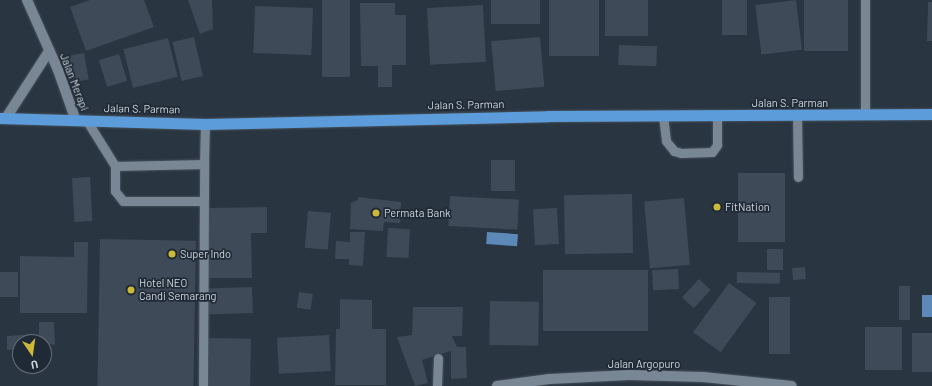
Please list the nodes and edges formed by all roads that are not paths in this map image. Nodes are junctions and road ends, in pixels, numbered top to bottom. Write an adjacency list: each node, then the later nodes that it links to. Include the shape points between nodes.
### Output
1 (28, 0): 3 (street, Jalan Merapi)
2 (864, 0): 5 (lane)
3 (49, 51): 9 (street, Jalan Merapi); 10 (street, Jalan Merapi)
4 (932, 114): 5 (highway, Jalan S. Parman)
5 (865, 115): 8 (highway, Jalan S. Parman)
6 (663, 116): 7 (highway, Jalan S. Parman); 7 (lane, via 666,141 674,151 681,153 712,152 717,145); 12 (highway, Jalan S. Parman)
7 (717, 116): 8 (highway, Jalan S. Parman)
8 (797, 116): 15 (lane)
9 (3, 118): 10 (highway, Jalan S. Parman)
10 (76, 121): 11 (highway, Jalan S. Parman)
11 (88, 121): 12 (highway, Jalan S. Parman); 14 (lane)
12 (205, 124): 13 (lane)
13 (204, 164): 14 (lane); 16 (lane)
14 (115, 166): 16 (lane, via 115,191 123,201)
15 (798, 177)
16 (202, 201): 18 (lane)
17 (438, 358): 19 (lane)
18 (203, 386)
19 (438, 386)
20 (496, 386): 21 (street, Jalan Argopuro, via 550,379 629,375 703,377)
21 (792, 386)

